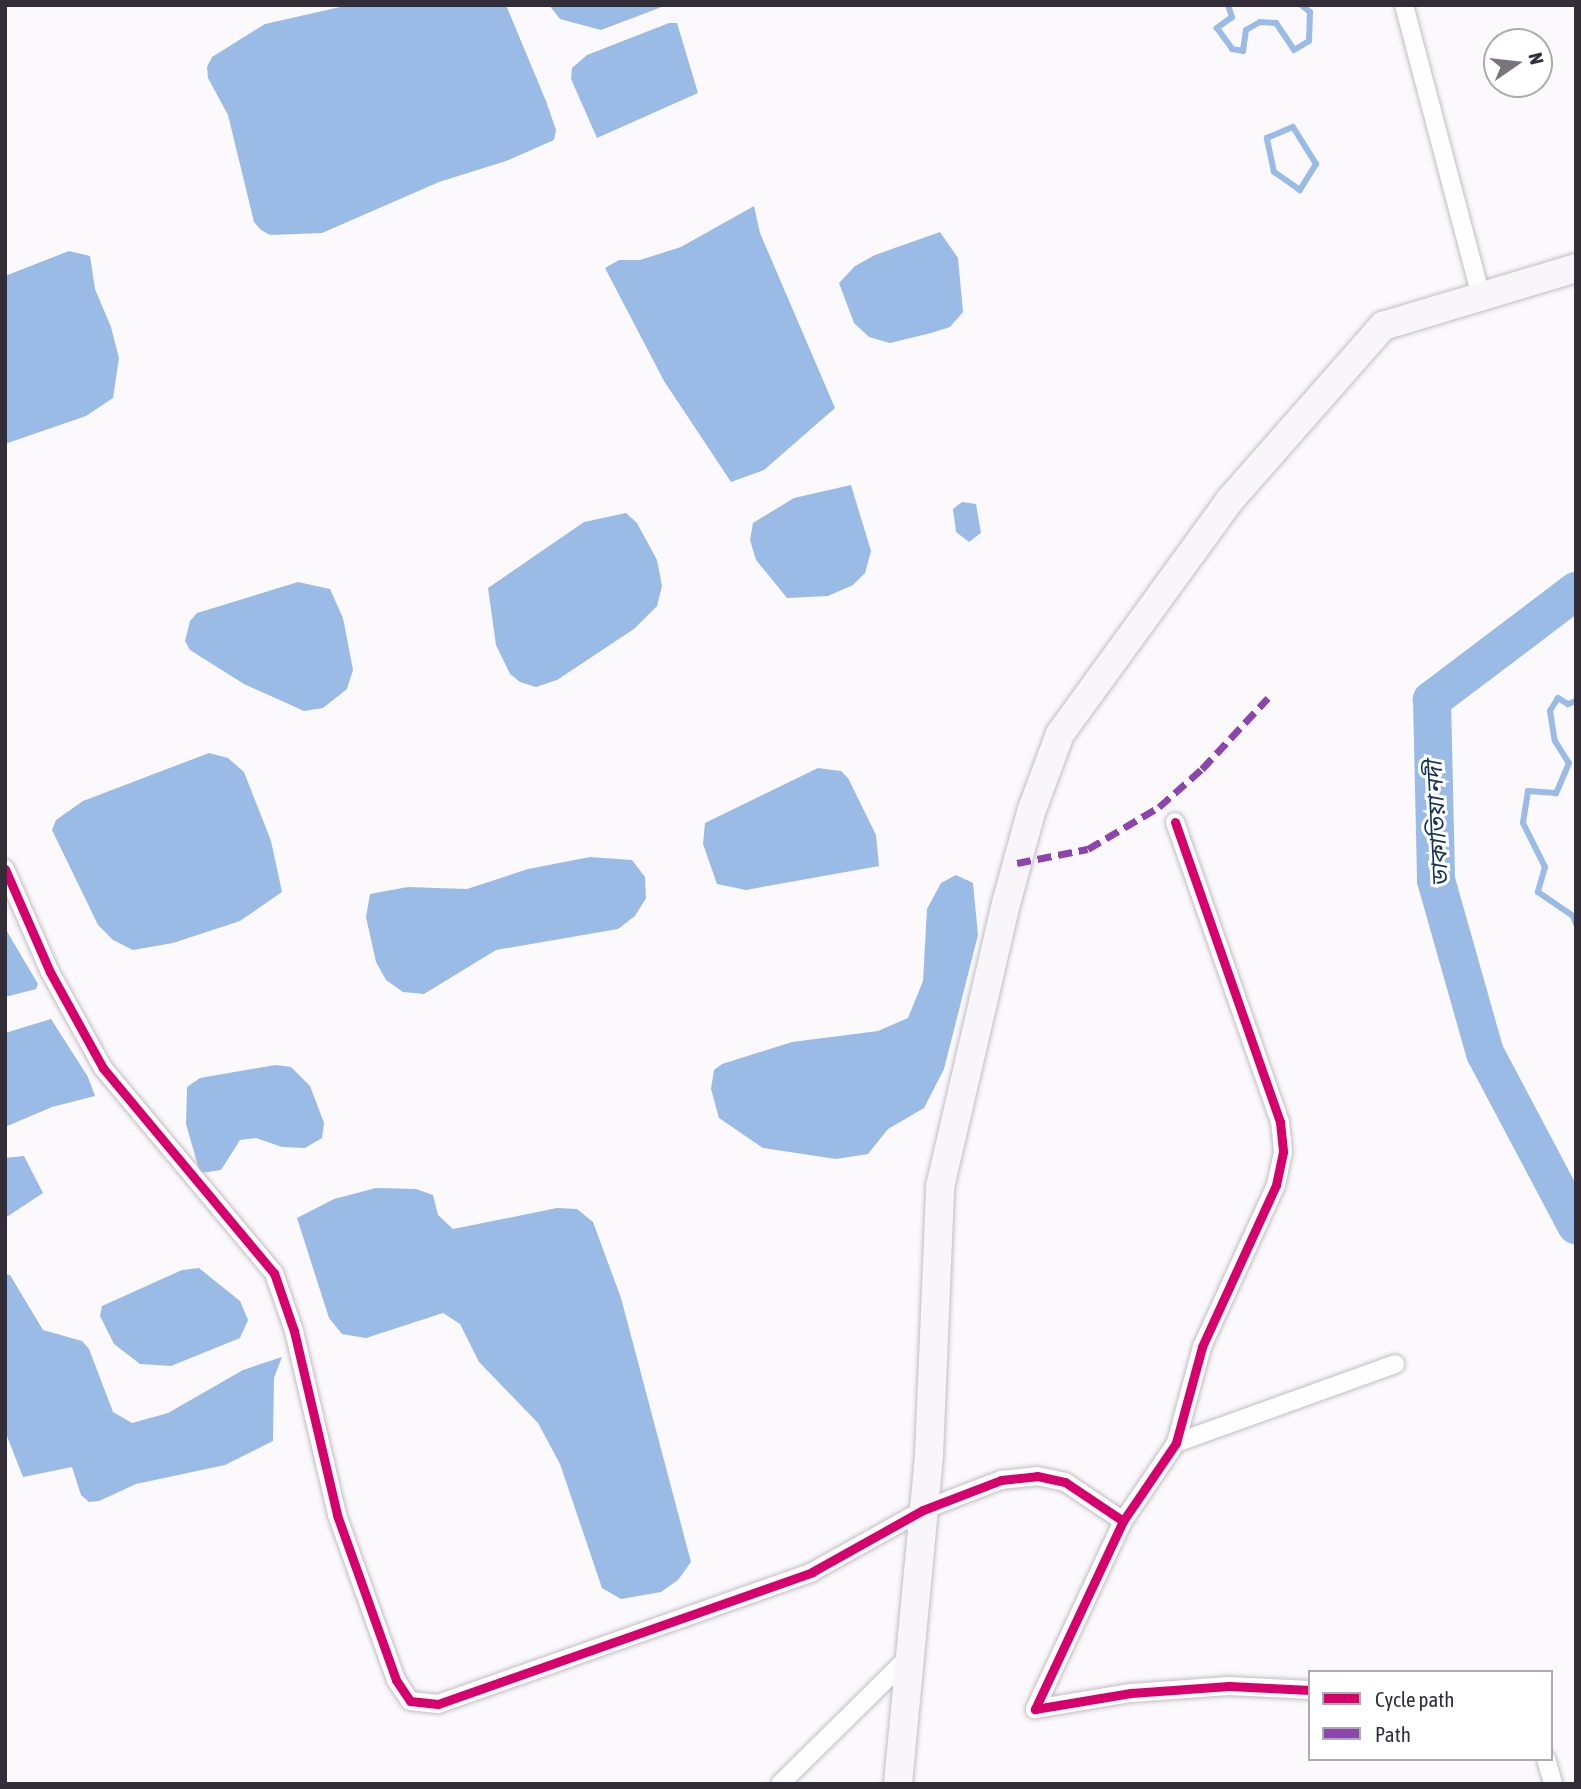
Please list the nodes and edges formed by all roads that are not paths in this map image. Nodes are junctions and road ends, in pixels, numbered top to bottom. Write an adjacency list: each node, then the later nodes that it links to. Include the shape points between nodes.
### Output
1 (1405, 5): 3 (street)
2 (1576, 268): 3 (main road)
3 (1481, 296): 8 (main road, via 1383,326 1230,500 1060,734 1031,812 1007,900 940,1187)
4 (1175, 822): 7 (street, via 1285,1138 1276,1185 1202,1347)
5 (5, 869): 8 (street, via 50,972 103,1068 274,1273 294,1331 337,1515 396,1680 410,1701 438,1704 812,1572)
6 (1395, 1364): 7 (street)
7 (1176, 1443): 9 (street)
8 (923, 1510): 9 (street, via 1001,1480 1037,1476 1065,1482); 10 (main road)
9 (1123, 1521): 11 (street, via 1035,1709 1132,1693 1229,1686)
10 (911, 1655): 13 (street); 14 (main road)
11 (1308, 1690)
12 (1547, 1761): 15 (street)
13 (780, 1784)
14 (898, 1784)
15 (1553, 1784)

